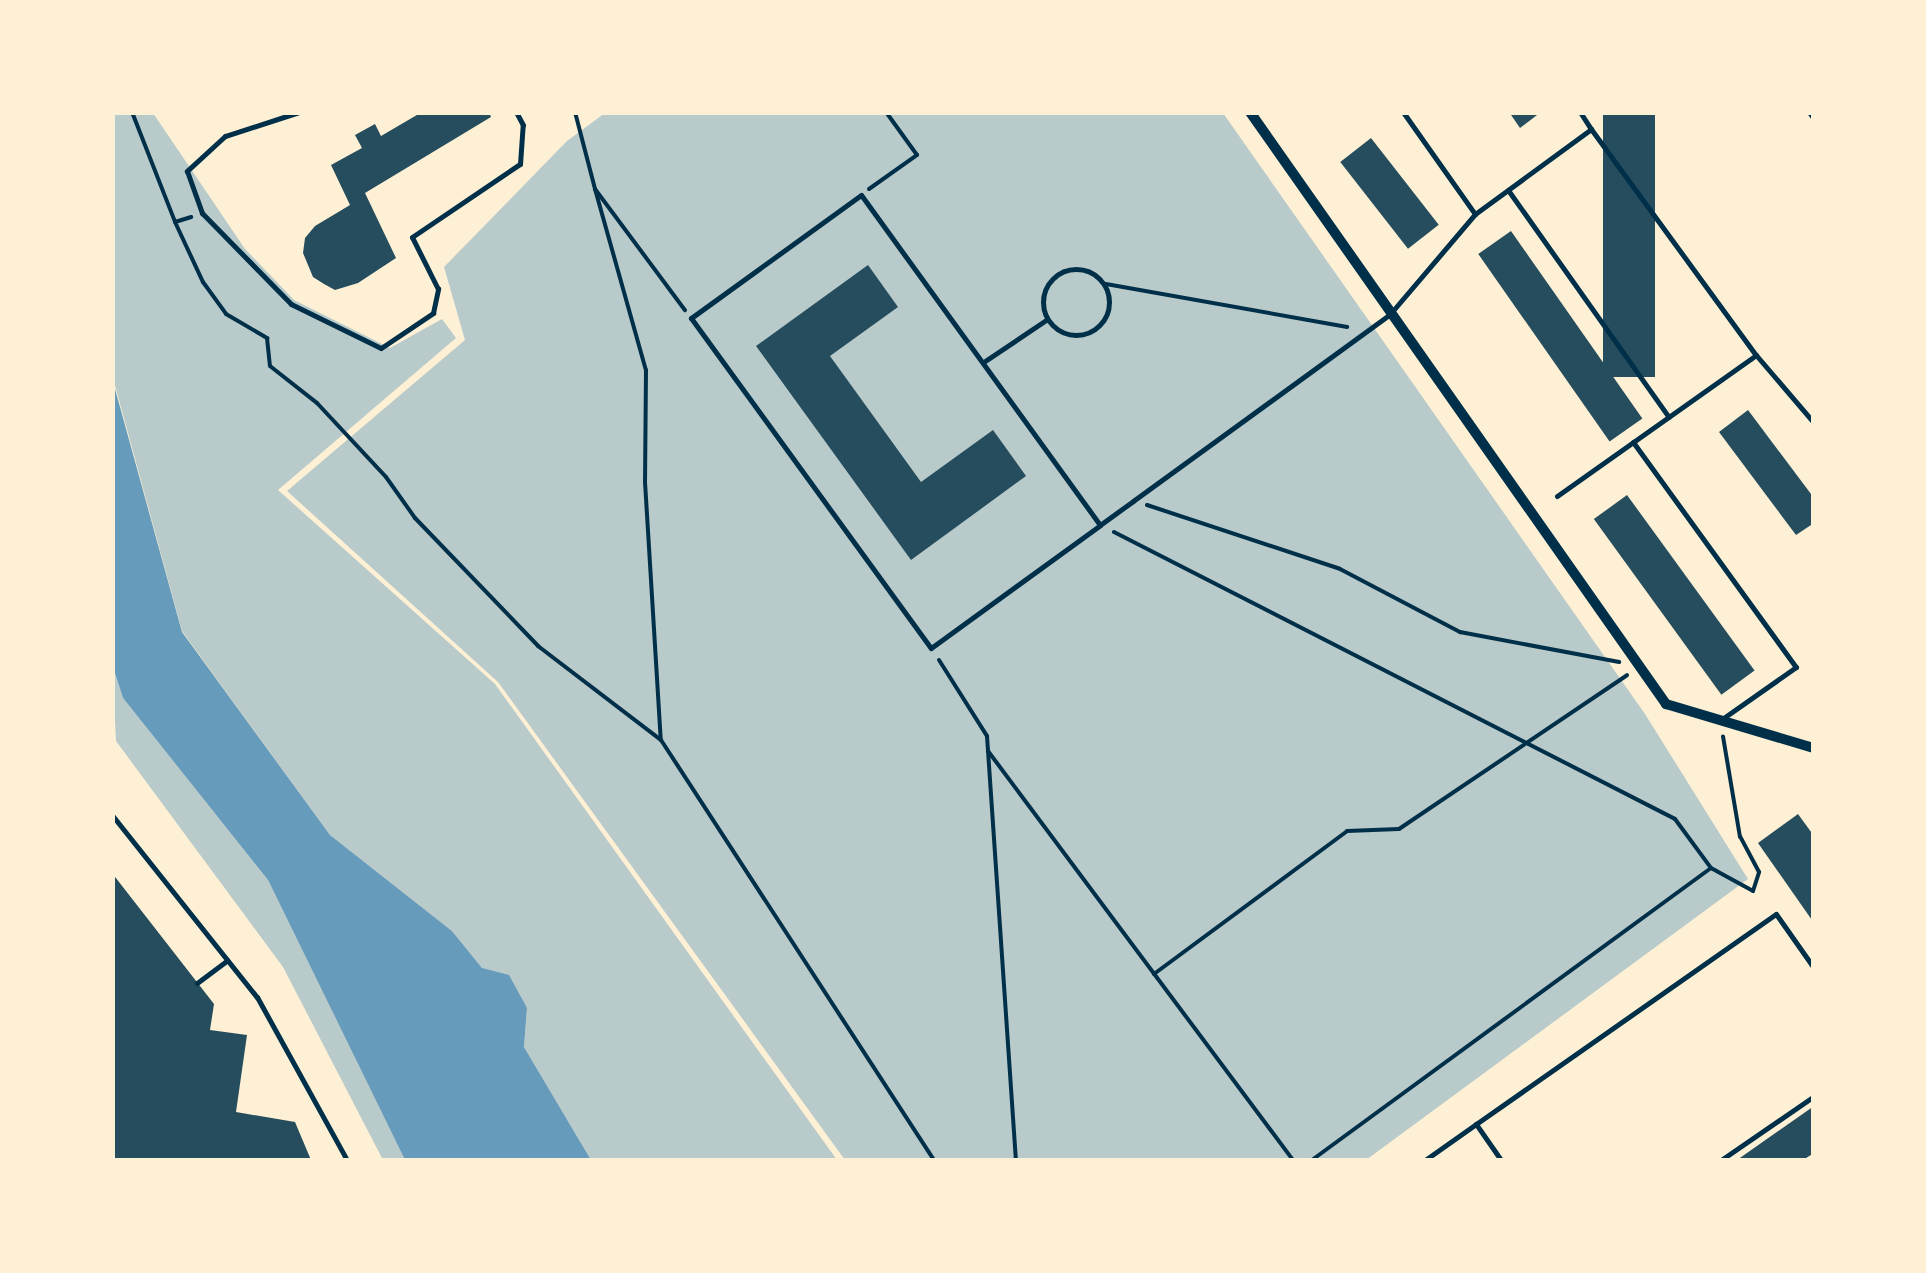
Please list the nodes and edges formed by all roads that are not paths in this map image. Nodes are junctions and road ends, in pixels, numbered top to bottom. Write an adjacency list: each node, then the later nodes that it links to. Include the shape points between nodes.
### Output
1 (299, 112): 2 (lane, via 224,136 187,171 202,213 291,304 381,348 433,313 438,289 412,236 520,164 523,124)
2 (516, 112)
3 (1250, 112): 11 (street)
4 (1403, 112): 10 (lane)
5 (1580, 112): 8 (lane)
6 (1809, 112): 7 (lane)
7 (1814, 119)
8 (1591, 128): 9 (lane); 13 (lane)
9 (1508, 190): 10 (lane); 15 (lane)
10 (1475, 214): 11 (lane)
11 (1390, 314): 19 (lane); 20 (street, via 1666,704)
12 (1046, 320): 12 (lane, via 1068,335 1094,332 1110,310 1106,284 1084,268 1058,272 1042,294); 14 (lane)
13 (1756, 355): 15 (lane); 16 (lane)
14 (984, 361): 19 (lane); 19 (lane, via 861,195 691,318 930,648)
15 (1670, 416): 17 (lane)
16 (1814, 423)
17 (1634, 442): 18 (lane); 20 (lane, via 1796,667)
18 (1556, 496)
19 (1100, 525)
20 (1721, 720): 21 (street)
21 (1814, 748)
22 (112, 814): 23 (lane)
23 (227, 960): 25 (lane); 28 (lane, via 272,1020)
24 (1814, 968): 27 (lane, via 1776,914)
25 (197, 983)
26 (1814, 1096): 31 (lane)
27 (1476, 1124): 29 (lane); 30 (lane)
28 (347, 1160)
29 (1425, 1160)
30 (1501, 1160)
31 (1721, 1160)

